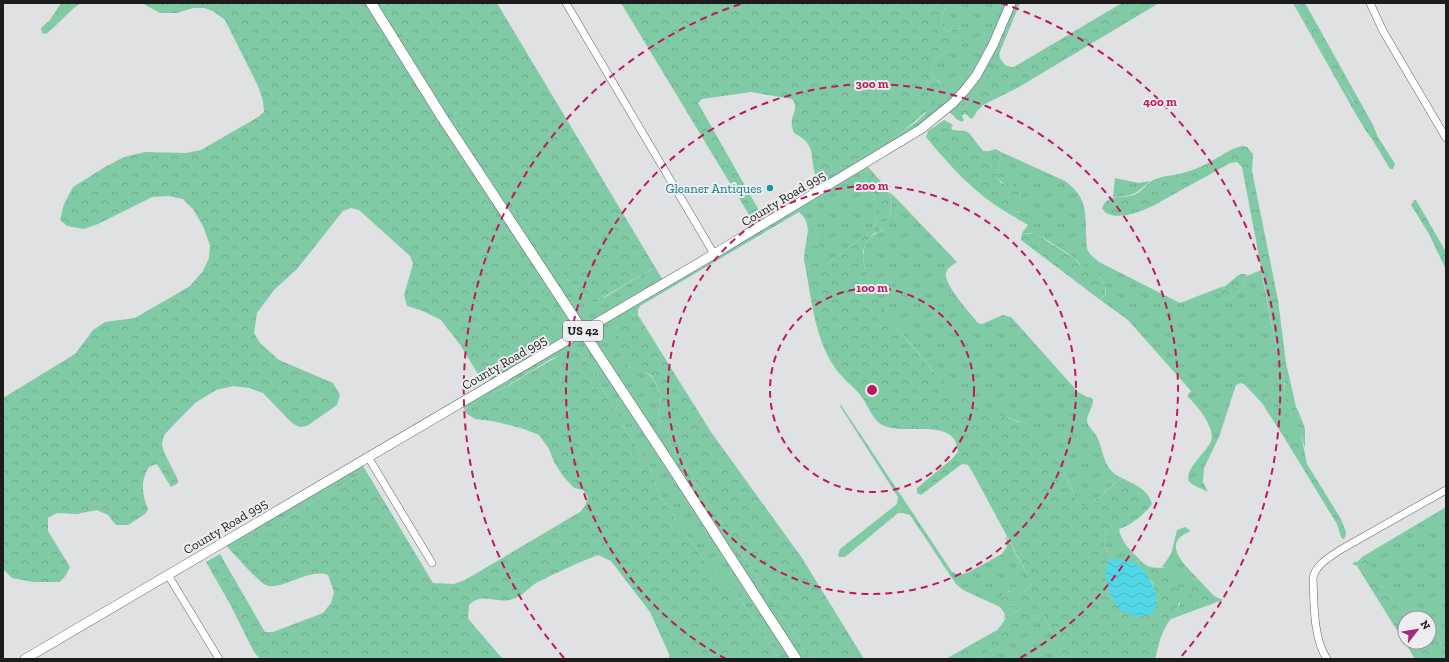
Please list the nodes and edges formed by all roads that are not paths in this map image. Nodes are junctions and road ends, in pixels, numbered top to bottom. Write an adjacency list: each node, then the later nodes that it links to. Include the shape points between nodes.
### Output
1 (372, 3): 8 (main road, US 42, via 442,117)
2 (566, 3): 7 (street)
3 (1011, 3): 7 (street, County Road 995, via 976,76 943,113 904,140)
4 (1370, 3): 5 (street, via 1406,71)
5 (1443, 124): 6 (street)
6 (1446, 138)
7 (714, 254): 8 (street, County Road 995)
8 (583, 331): 9 (street, County Road 995); 15 (main road, US 42)
9 (368, 457): 11 (street); 12 (street, County Road 995)
10 (1446, 490): 16 (street, via 1340,550 1316,569 1313,578 1316,620 1319,642)
11 (432, 563)
12 (168, 575): 13 (street, County Road 995); 14 (street)
13 (25, 659)
14 (219, 659)
15 (796, 659)
16 (1327, 659)

